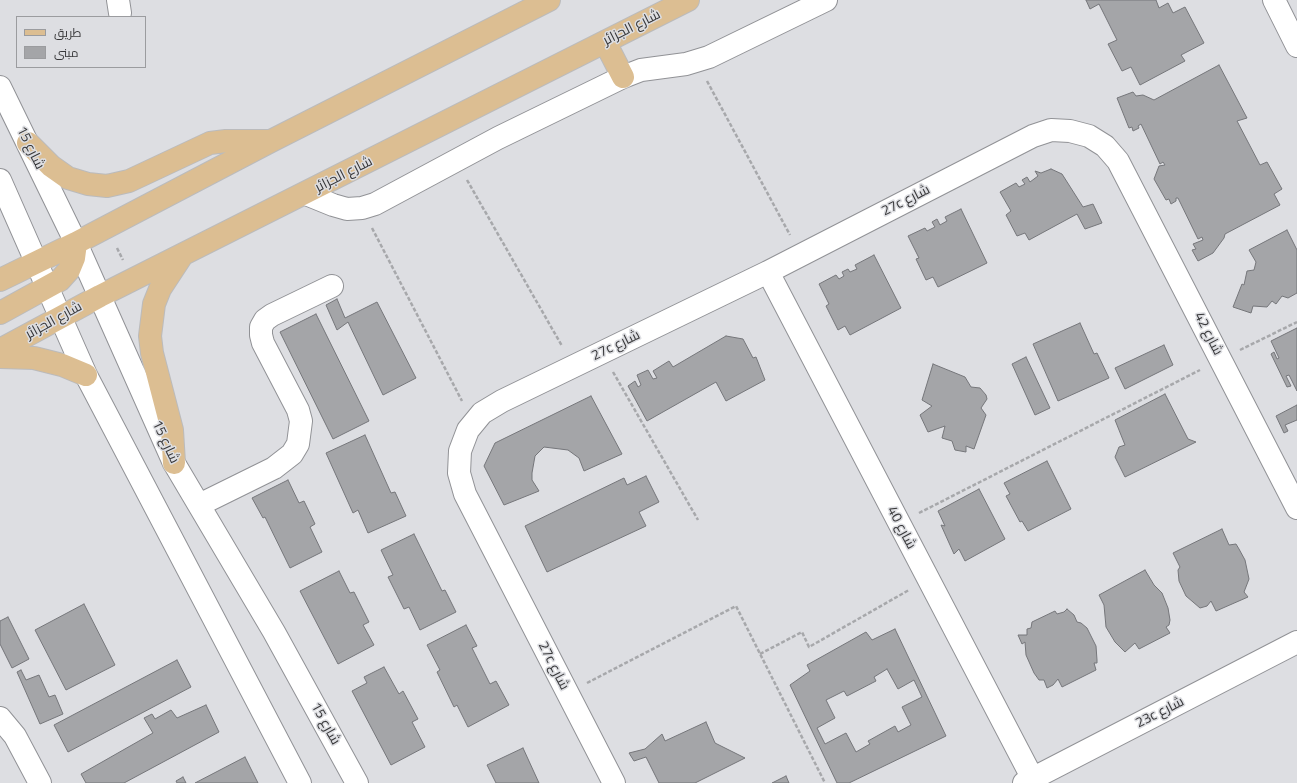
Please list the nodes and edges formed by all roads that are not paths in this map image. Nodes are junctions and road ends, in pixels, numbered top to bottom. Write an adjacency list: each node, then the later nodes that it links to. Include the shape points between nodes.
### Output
1 (549, 0): 9 (main road)
2 (688, 0): 5 (main road, شارع الجزائر)
3 (826, 0): 7 (street, via 709,57)
4 (1274, 0): 6 (street)
5 (605, 42): 7 (main road); 13 (main road, شارع الجزائر)
6 (1297, 46)
7 (623, 76): 13 (street, via 375,204 347,209)
8 (0, 87): 10 (street, شارع 15)
9 (271, 141): 10 (main road, via 210,143 129,181 107,186 68,178); 14 (main road)
10 (28, 144): 14 (street, شارع 15)
11 (1118, 160): 17 (street, 27c شارع, via 1105,146 1089,136 1051,130 1033,136); 29 (street, شارع 42)
12 (0, 180): 16 (street)
13 (306, 194): 15 (main road, شارع الجزائر)
14 (76, 243): 16 (main road); 20 (main road, via 69,270); 21 (street, شارع 15)
15 (182, 256): 21 (main road, شارع الجزائر); 27 (main road, via 157,296 150,336 172,430)
16 (37, 262): 18 (main road); 20 (street)
17 (768, 272): 32 (street, شارع 40); 36 (street, 27c شارع, via 502,401 482,413 468,430 460,451 459,473 465,494)
18 (0, 280)
19 (332, 286): 28 (street, via 272,315 261,327 263,343 298,410 301,421 298,444 292,454 274,468)
20 (48, 288): 22 (main road); 23 (street)
21 (100, 296): 23 (main road, شارع الجزائر); 27 (street, شارع 15)
22 (0, 313)
23 (61, 317): 24 (main road, شارع الجزائر); 26 (street)
24 (0, 350)
25 (0, 357): 26 (main road, via 34,358 62,365)
26 (86, 375): 34 (street)
27 (174, 463): 28 (street, شارع 15)
28 (199, 505): 35 (street, شارع 15, via 274,632)
29 (1297, 508)
30 (1297, 642): 32 (street, 23c شارع)
31 (0, 718): 33 (street, via 15,736)
32 (1030, 781)
33 (40, 783)
34 (300, 783)
35 (357, 783)
36 (614, 783)

